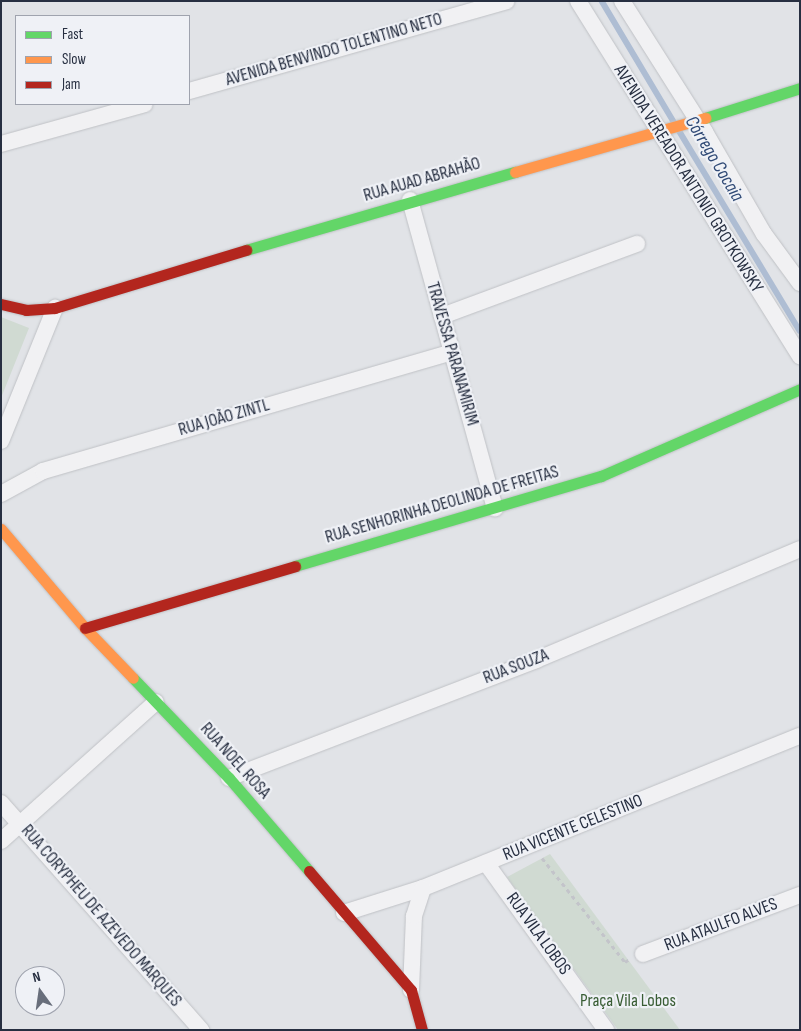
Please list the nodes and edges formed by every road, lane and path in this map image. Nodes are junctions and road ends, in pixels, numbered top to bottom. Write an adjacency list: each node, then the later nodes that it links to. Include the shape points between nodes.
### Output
1 (507, 1): 5 (street, AVENIDA BENVINDO TOLENTINO NETO)
2 (578, 1): 8 (street, AVENIDA VEREADOR ANTONIO GROTKOWSKY)
3 (622, 1): 7 (street, AVENIDA VEREADOR ANTONIO GROTKOWSKY)
4 (800, 88): 7 (street, RUA AUAD ABRAHÃO)
5 (190, 91)
6 (141, 105): 9 (street)
7 (692, 122): 8 (street, RUA AUAD ABRAHÃO); 12 (street, AVENIDA VEREADOR ANTONIO GROTKOWSKY, via 764,234)
8 (663, 132): 10 (street, RUA AUAD ABRAHÃO); 17 (street, AVENIDA VEREADOR ANTONIO GROTKOWSKY)
9 (1, 144)
10 (410, 200): 14 (street, RUA AUAD ABRAHÃO); 15 (street, TRAVESSA PARANAMIRIM)
11 (637, 244): 15 (street)
12 (800, 283)
13 (1, 304): 14 (street, RUA AUAD ABRAHÃO, via 26,310)
14 (55, 308): 19 (street)
15 (442, 316): 16 (street, TRAVESSA PARANAMIRIM)
16 (452, 352): 20 (street, RUA JOÃO ZINTL, via 43,471); 21 (street, TRAVESSA PARANAMIRIM)
17 (800, 356)
18 (800, 389): 21 (street, RUA SENHORINHA DEOLINDA DE FREITAS, via 601,476)
19 (1, 440)
20 (1, 494)
21 (495, 509): 24 (street, RUA SENHORINHA DEOLINDA DE FREITAS)
22 (1, 529): 24 (street, RUA NOEL ROSA)
23 (800, 549): 27 (street, RUA SOUZA, via 536,660)
24 (85, 628): 25 (street, RUA NOEL ROSA)
25 (156, 702): 27 (street, RUA NOEL ROSA); 29 (street)
26 (800, 736): 31 (street, RUA VICENTE CELESTINO)
27 (229, 778): 35 (street, RUA NOEL ROSA)
28 (1, 803): 29 (street, RUA CORYPHEU DE AZEVEDO MARQUES)
29 (21, 823): 30 (street); 38 (street, RUA CORYPHEU DE AZEVEDO MARQUES)
30 (1, 841)
31 (531, 844): 32 (street, RUA VICENTE CELESTINO); 36 (path, via 625,962)
32 (486, 863): 33 (street, RUA VICENTE CELESTINO); 40 (street, RUA VILA LOBOS)
33 (423, 888): 35 (street, RUA VICENTE CELESTINO); 37 (street, via 414,916)
34 (800, 895): 36 (street, RUA ATAULFO ALVES)
35 (344, 913): 37 (street, RUA NOEL ROSA)
36 (643, 954)
37 (411, 990): 39 (street, RUA NOEL ROSA)
38 (201, 1030)
39 (422, 1030)
40 (606, 1030)

